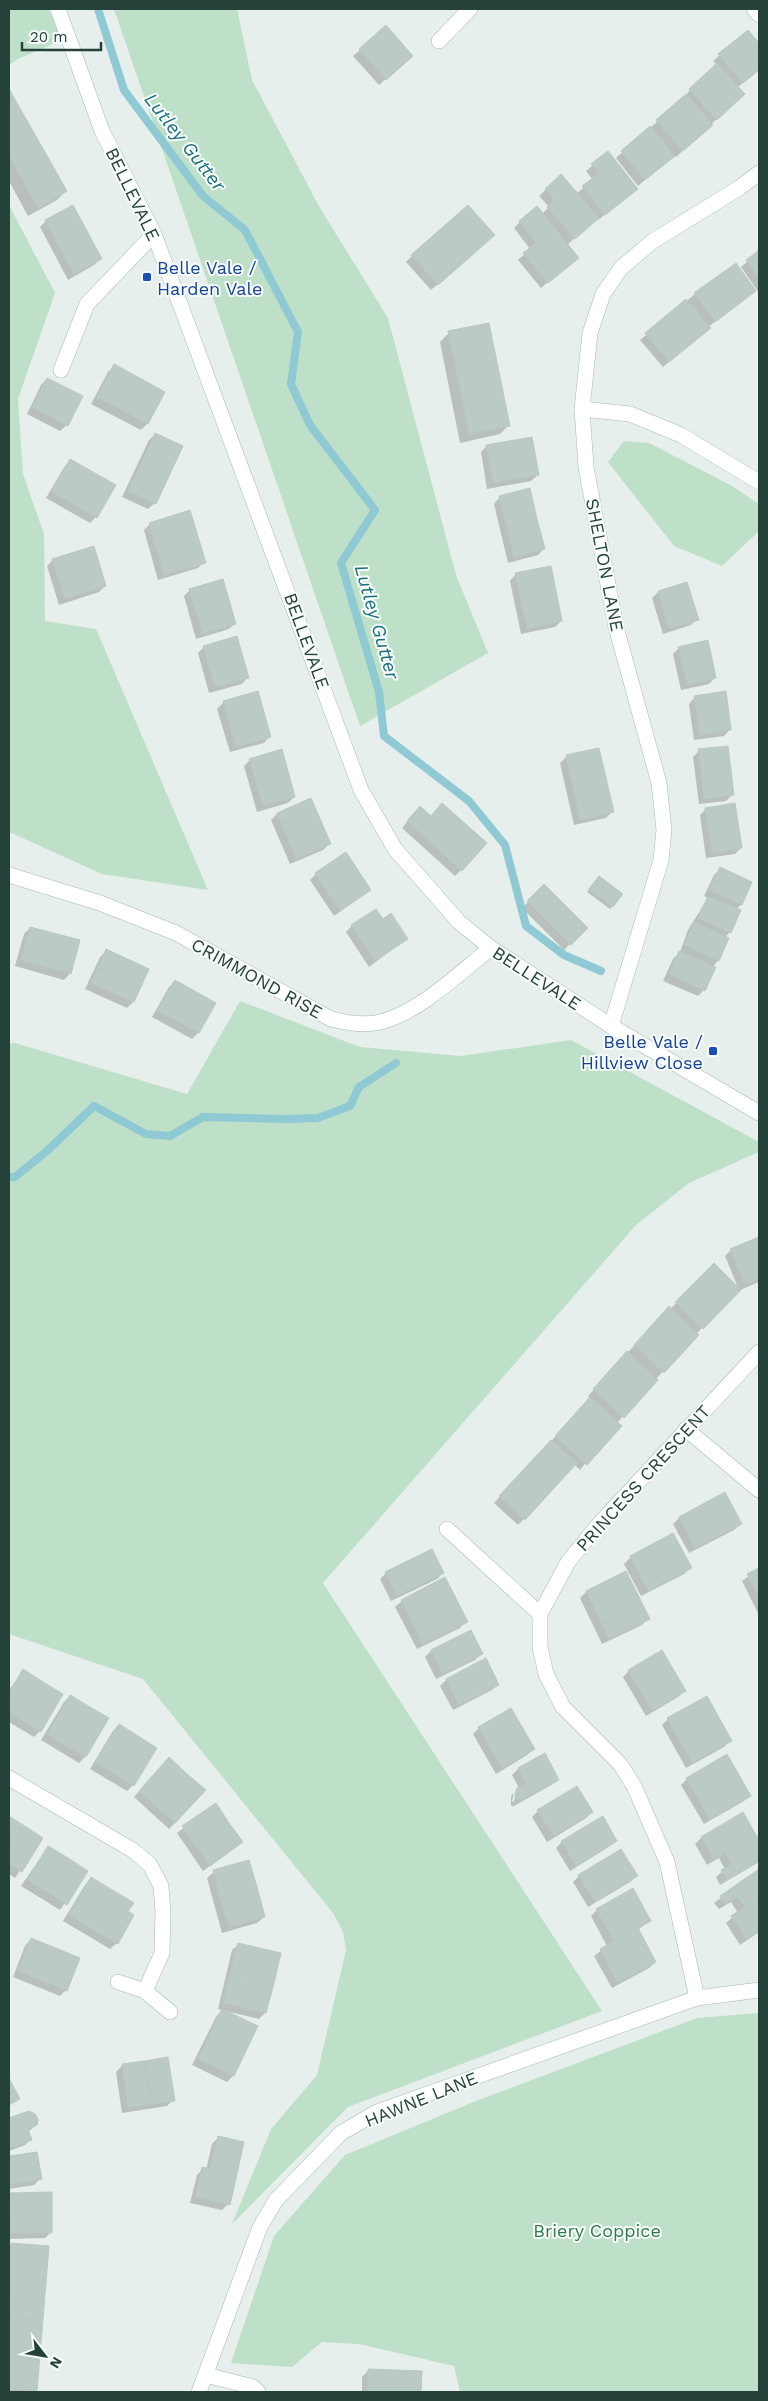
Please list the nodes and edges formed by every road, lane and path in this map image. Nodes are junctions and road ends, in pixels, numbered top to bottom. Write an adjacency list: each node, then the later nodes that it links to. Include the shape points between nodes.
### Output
1 (58, 9): 7 (street, BELLEVALE, via 102,130)
2 (470, 9): 5 (street)
3 (754, 9): 4 (street)
4 (759, 15)
5 (439, 41)
6 (759, 173): 9 (street, SHELTON LANE, via 653,241 621,268 603,294 590,333)
7 (154, 234): 8 (street, via 87,304); 12 (street, BELLEVALE, via 361,790 401,856 459,922)
8 (61, 370)
9 (582, 409): 10 (street, via 630,414 681,435); 13 (street, SHELTON LANE, via 586,467 616,627 659,783 664,830 661,860)
10 (759, 482)
11 (9, 874): 12 (street, CRIMMOND RISE, via 100,903 176,933 331,1019 353,1024 381,1022 414,1008)
12 (491, 948): 13 (street, BELLEVALE)
13 (611, 1026): 14 (street, BELLEVALE)
14 (759, 1114)
15 (759, 1352): 16 (street, PRINCESS CRESCENT)
16 (686, 1430): 17 (street); 19 (street, PRINCESS CRESCENT, via 600,1522 568,1562)
17 (759, 1490)
18 (447, 1529): 19 (street)
19 (540, 1614): 24 (street, PRINCESS CRESCENT, via 540,1647 546,1674 554,1690 563,1707 620,1764 634,1786 667,1862)
20 (9, 1778): 23 (street, via 134,1851 150,1865 161,1886 164,1912 162,1953)
21 (118, 1982): 23 (street)
22 (759, 1990): 24 (street, HAWNE LANE)
23 (145, 1991): 25 (street)
24 (697, 1998): 26 (street, HAWNE LANE, via 377,2112 341,2134 276,2200 260,2228)
25 (170, 2012)
26 (206, 2375): 27 (street, HAWNE LANE); 28 (street, via 254,2387)
27 (199, 2392)
28 (258, 2392)

